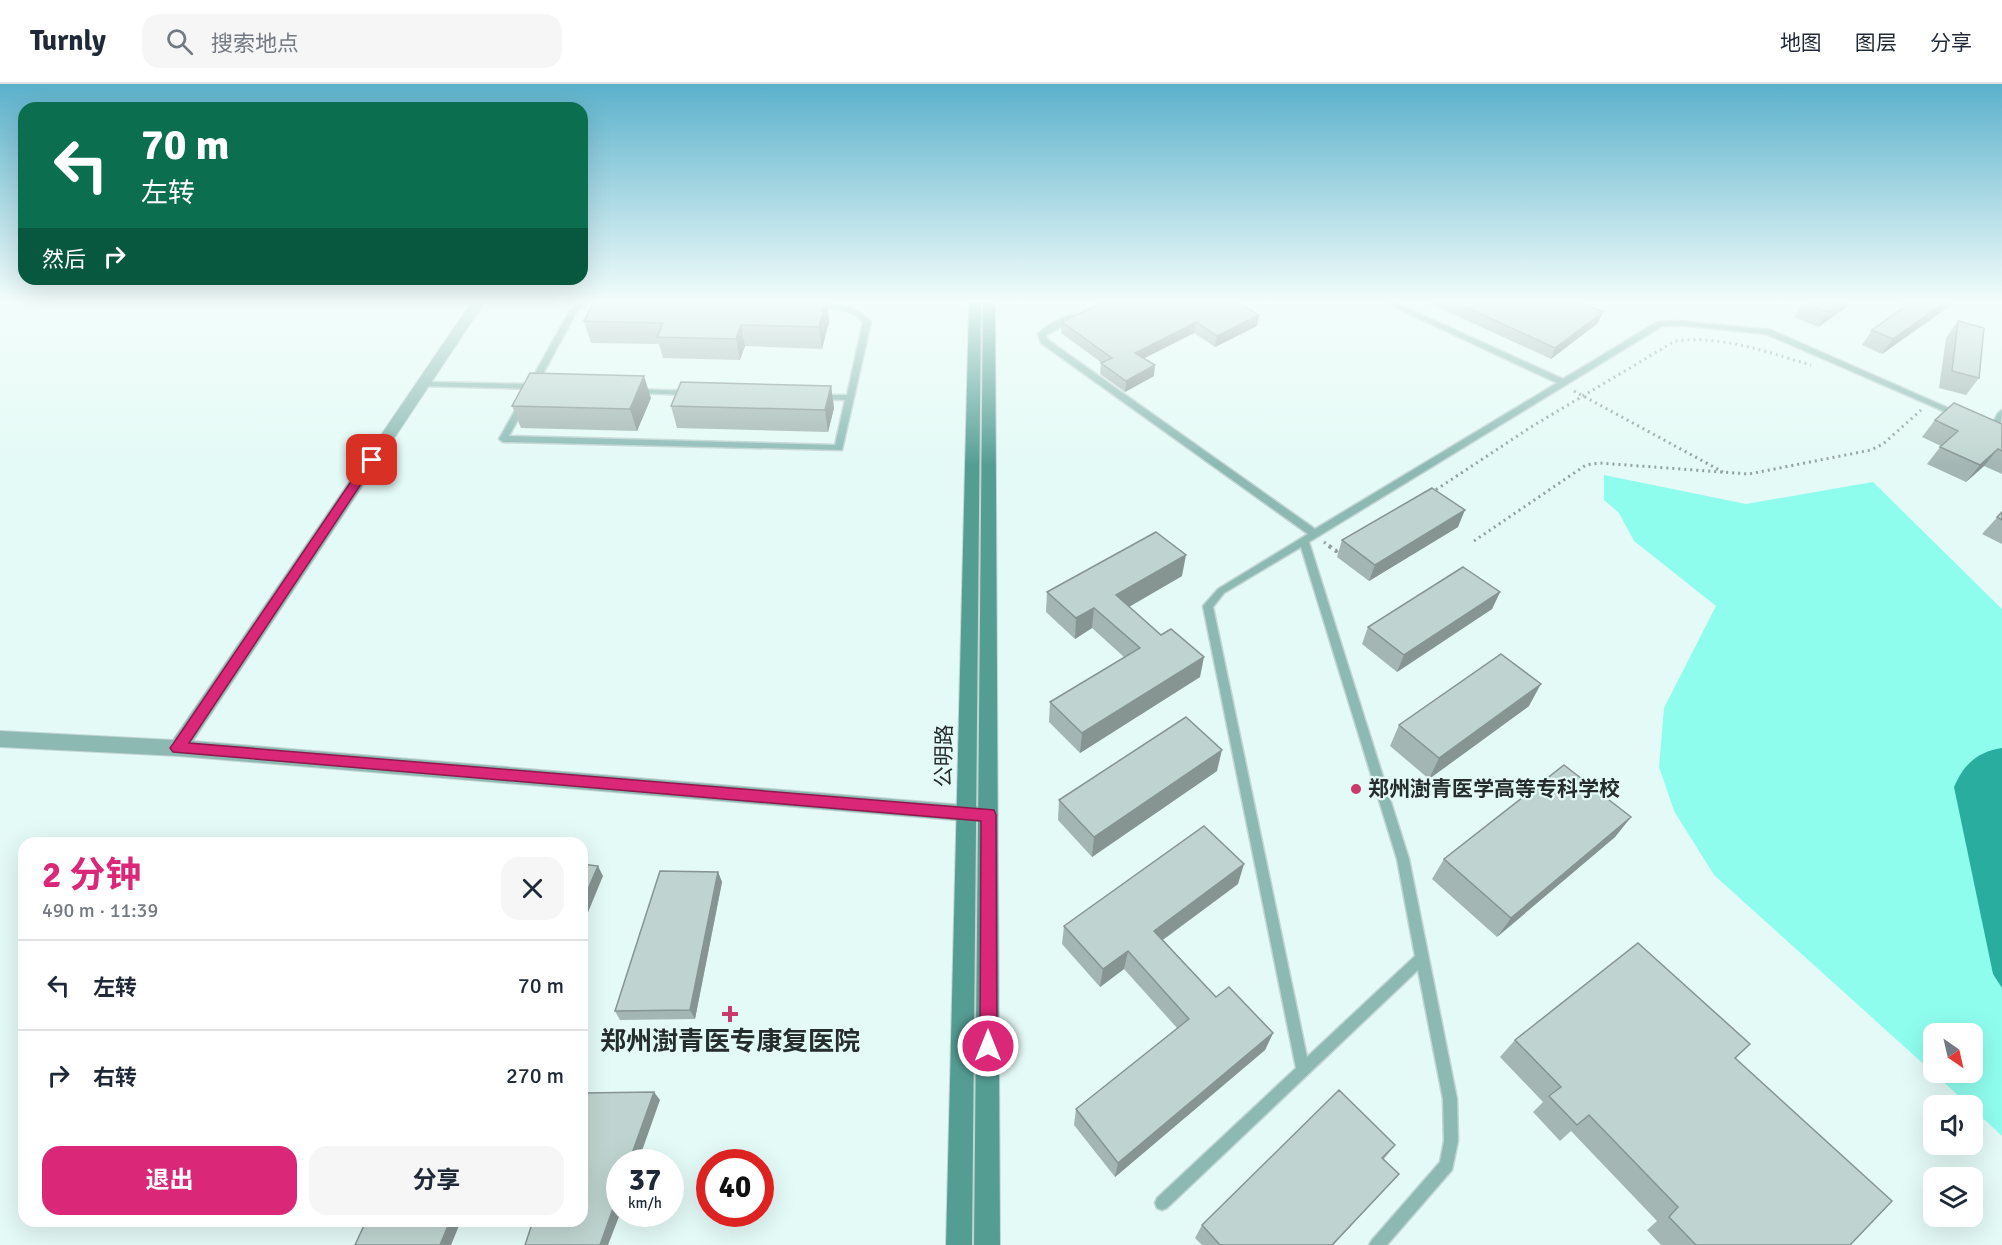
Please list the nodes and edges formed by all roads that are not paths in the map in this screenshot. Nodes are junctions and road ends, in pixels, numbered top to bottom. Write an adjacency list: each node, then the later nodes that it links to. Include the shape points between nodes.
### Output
1 (441, 357): 11 (street)
2 (548, 357): 12 (lane)
3 (859, 357): 17 (lane)
4 (974, 357): 25 (street, 公明路)
5 (989, 357): 26 (street, 公明路)
6 (1066, 357): 22 (lane)
7 (1507, 357): 10 (lane)
8 (1605, 357): 10 (lane)
9 (1829, 357): 19 (lane)
10 (1563, 383): 22 (lane)
11 (423, 384): 12 (lane); 24 (street)
12 (532, 386): 13 (lane); 17 (lane, via 503,439 839,448)
13 (548, 388)
14 (627, 391): 15 (lane)
15 (697, 393)
16 (803, 396): 17 (lane)
17 (850, 398)
18 (2002, 413): 21 (lane)
19 (1972, 421)
20 (1982, 425): 21 (lane)
21 (1998, 432)
22 (1309, 538): 27 (lane, via 1403,859); 28 (lane, via 1221,591 1208,606)
23 (0, 739): 24 (street)
24 (178, 748): 25 (street)
25 (967, 813): 26 (street); 30 (street, 公明路)
26 (988, 815): 31 (street, 公明路)
27 (1422, 958): 28 (lane); 32 (lane, via 1449,1099 1451,1141 1447,1165)
28 (1303, 1070): 29 (lane)
29 (1162, 1203)
30 (959, 1245)
31 (987, 1245)
32 (1377, 1245)

